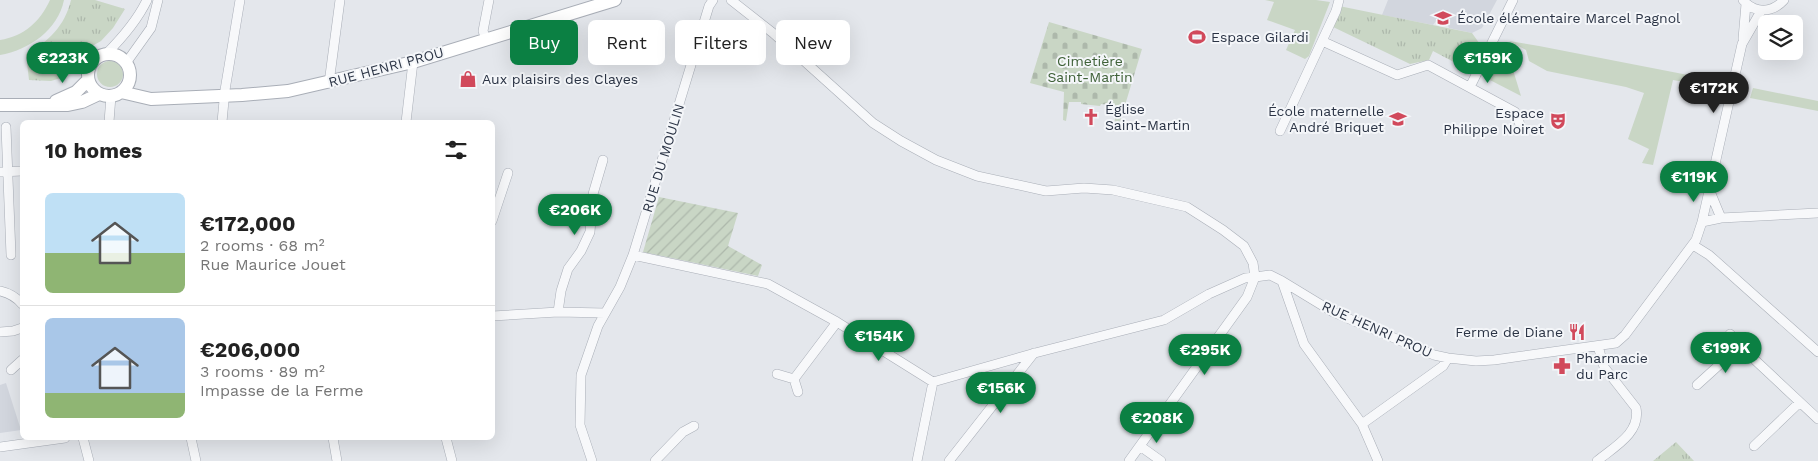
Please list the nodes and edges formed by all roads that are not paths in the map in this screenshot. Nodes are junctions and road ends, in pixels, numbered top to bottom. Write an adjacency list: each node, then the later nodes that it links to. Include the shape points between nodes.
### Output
1 (147, 0): 17 (street, via 136,20)
2 (158, 0): 19 (street, via 152,28)
3 (240, 0): 25 (street)
4 (340, 0): 22 (street)
5 (489, 0): 14 (street, via 483,31)
6 (615, 0): 14 (street, RUE HENRI PROU)
7 (713, 0): 46 (street, RUE DU MOULIN)
8 (731, 0): 47 (street, via 872,123 936,160 977,176 1046,191 1113,190 1187,207 1244,246 1253,263)
9 (1340, 0): 15 (street)
10 (1513, 0): 23 (street)
11 (1784, 0): 13 (street, via 1774,8)
12 (1745, 2): 13 (street); 16 (street)
13 (1761, 11): 16 (street)
14 (486, 39): 18 (street, RUE HENRI PROU)
15 (1322, 41): 23 (street, via 1397,75 1428,65); 34 (street)
16 (1742, 44): 39 (street, RUE HENRI PROU)
17 (106, 54): 19 (street, via 118,56); 21 (street, via 90,66)
18 (413, 62): 22 (street, RUE HENRI PROU); 31 (street)
19 (126, 63): 20 (street)
20 (130, 77): 24 (street, via 128,83); 26 (street)
21 (88, 80): 24 (street, via 94,90); 27 (street, via 76,92)
22 (329, 83): 25 (street, RUE HENRI PROU, via 278,92)
23 (1470, 87): 33 (street, via 1515,112)
24 (110, 94): 26 (street, RUE HENRI PROU); 27 (street, via 68,105); 29 (street)
25 (225, 96): 26 (street, RUE HENRI PROU); 30 (street)
26 (151, 99)
27 (49, 104): 28 (street)
28 (0, 105)
29 (110, 120)
30 (222, 120)
31 (406, 120)
32 (6, 127): 36 (street)
33 (1521, 127)
34 (1280, 131)
35 (603, 160): 51 (street, via 593,194 590,232 568,268)
36 (4, 171): 37 (street); 45 (street)
37 (20, 171)
38 (508, 173): 41 (street)
39 (1708, 189): 42 (street); 43 (street, RUE HENRI PROU)
40 (1818, 213): 42 (street)
41 (495, 214)
42 (1721, 218): 43 (street)
43 (1702, 222): 44 (street, RUE HENRI PROU)
44 (1693, 245): 58 (street, RUE HENRI PROU, via 1625,335 1616,344); 60 (street, via 1711,257)
45 (10, 255)
46 (633, 255): 52 (street, RUE DU MOULIN); 54 (street, via 768,284)
47 (1255, 277): 48 (street, RUE HENRI PROU, via 1270,275); 61 (street, via 1209,294 1164,320); 79 (street, via 1247,297)
48 (1282, 280): 62 (street, RUE HENRI PROU, via 1333,312); 72 (street, via 1304,344)
49 (0, 291): 50 (street)
50 (20, 302)
51 (558, 312): 52 (street); 53 (street)
52 (605, 313): 86 (street, RUE DU MOULIN, via 580,385 580,426)
53 (495, 316)
54 (837, 322): 66 (street); 67 (street)
55 (20, 329): 56 (street)
56 (0, 332)
57 (1730, 334): 59 (street)
58 (1598, 346): 62 (street, RUE HENRI PROU, via 1485,360); 93 (street, via 1604,367 1636,408 1637,415 1632,432)
59 (1740, 346): 68 (street); 70 (street)
60 (1818, 352)
61 (1034, 353): 67 (street); 89 (street)
62 (1448, 358): 72 (street, via 1442,366)
63 (20, 362): 64 (street)
64 (11, 370)
65 (777, 374): 66 (street)
66 (794, 379): 69 (street)
67 (933, 382): 88 (street)
68 (1697, 385)
69 (798, 392)
70 (1799, 403): 71 (street); 80 (street)
71 (1818, 419)
72 (1362, 424): 92 (street)
73 (694, 426): 87 (street, via 683,432)
74 (51, 440): 81 (street)
75 (84, 440): 82 (street)
76 (191, 440): 83 (street)
77 (332, 440): 84 (street)
78 (447, 440): 85 (street)
79 (1140, 446): 90 (street); 91 (street)
80 (1754, 446)
81 (0, 447)
82 (89, 461)
83 (196, 461)
84 (337, 461)
85 (452, 461)
86 (592, 461)
87 (655, 461)
88 (917, 461)
89 (949, 461)
90 (1129, 461)
91 (1161, 461)
92 (1378, 461)
93 (1597, 461)

